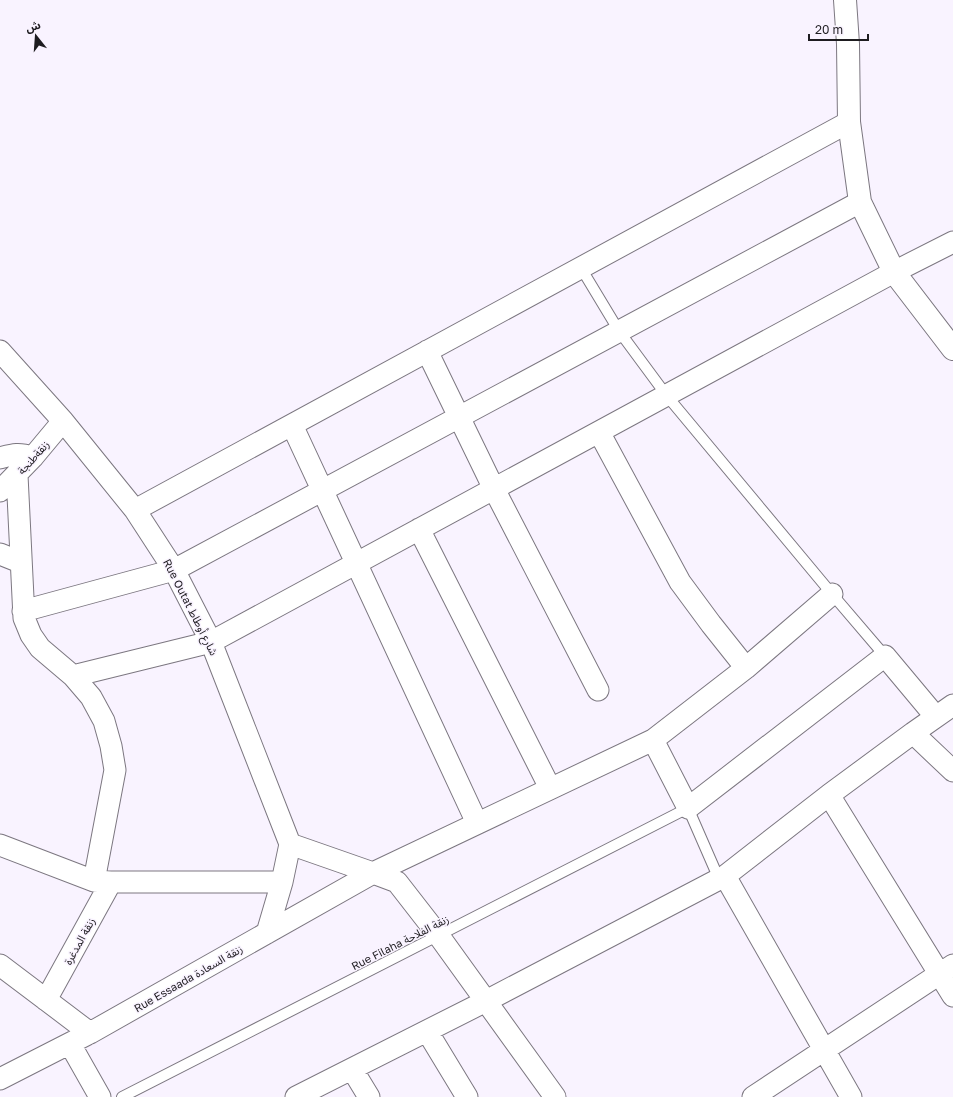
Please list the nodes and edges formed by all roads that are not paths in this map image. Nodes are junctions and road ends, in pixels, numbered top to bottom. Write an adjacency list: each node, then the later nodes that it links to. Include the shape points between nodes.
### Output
1 (845, 0): 2 (street)
2 (850, 122): 3 (street); 5 (street)
3 (860, 202): 6 (street); 7 (street)
4 (953, 242): 6 (street)
5 (581, 268): 7 (lane); 10 (street)
6 (894, 272): 8 (street); 11 (street)
7 (619, 332): 11 (lane); 12 (street)
8 (953, 349)
9 (0, 351): 13 (street, Rue Outat شارع أوطاط)
10 (427, 352): 12 (street); 14 (street)
11 (666, 396): 15 (street); 28 (lane)
12 (459, 417): 19 (street); 21 (street)
13 (63, 421): 17 (street, زنقةطنجة); 22 (street, Rue Outat شارع أوطاط)
14 (292, 425): 21 (street); 22 (street)
15 (599, 432): 19 (street); 32 (street, via 680,582)
16 (0, 458): 17 (street, via 18,454)
17 (33, 458): 18 (street, زنقةطنجة)
18 (17, 475): 20 (street, زنقةطنجة); 25 (street, زنقة المدغرة)
19 (494, 489): 23 (street); 34 (street)
20 (0, 491)
21 (322, 491): 26 (street); 27 (street)
22 (135, 510): 27 (street, Rue Outat شارع أوطاط)
23 (419, 530): 26 (street); 40 (street)
24 (0, 554): 25 (street)
25 (20, 562): 29 (street, زنقة المدغرة)
26 (356, 564): 30 (street); 43 (street)
27 (174, 570): 29 (street); 30 (street, Rue Outat شارع أوطاط)
28 (832, 594): 31 (lane); 32 (street, Rue Essaada زنقة السعادة)
29 (23, 610): 33 (street, زنقة المدغرة, via 31,635 40,648)
30 (211, 642): 33 (street); 44 (street, Rue Outat شارع أوطاط)
31 (885, 656): 36 (street); 42 (street)
32 (746, 668): 38 (street, Rue Essaada زنقة السعادة)
33 (73, 676): 48 (street, زنقة المدغرة, via 91,697 104,721 115,770)
34 (598, 690)
35 (953, 705): 36 (street)
36 (936, 717): 37 (street)
37 (913, 733): 39 (street); 41 (street)
38 (653, 740): 40 (street, Rue Essaada زنقة السعادة); 42 (street)
39 (953, 771)
40 (550, 788): 43 (street, Rue Essaada زنقة السعادة)
41 (829, 795): 47 (street); 53 (street)
42 (688, 808): 47 (lane); 51 (lane, Rue Filaha زنقة الفلاحة)
43 (477, 823): 46 (street, Rue Essaada زنقة السعادة)
44 (290, 844): 46 (street); 49 (street)
45 (0, 845): 48 (street)
46 (373, 873): 50 (street, Rue Essaada زنقة السعادة); 51 (street, via 397,882)
47 (722, 877): 56 (street); 60 (street)
48 (102, 882): 49 (street); 55 (street, زنقة المدغرة)
49 (282, 882): 50 (street)
50 (267, 933): 58 (street, Rue Essaada زنقة السعادة)
51 (439, 936): 56 (street); 64 (lane, Rue Filaha زنقة الفلاحة)
52 (0, 965): 55 (street)
53 (946, 969): 54 (street); 60 (street)
54 (953, 996)
55 (46, 1000): 58 (street)
56 (486, 1001): 57 (street); 68 (street)
57 (427, 1031): 61 (street); 67 (street)
58 (90, 1033): 59 (street, Rue Essaada زنقة السعادة)
59 (70, 1044): 62 (street, Rue Essaada زنقة السعادة); 63 (street)
60 (825, 1050): 69 (street); 70 (street)
61 (352, 1069): 65 (street); 66 (street)
62 (0, 1079)
63 (100, 1097)
64 (122, 1097)
65 (296, 1097)
66 (369, 1097)
67 (467, 1097)
68 (555, 1097)
69 (753, 1097)
70 (851, 1097)

